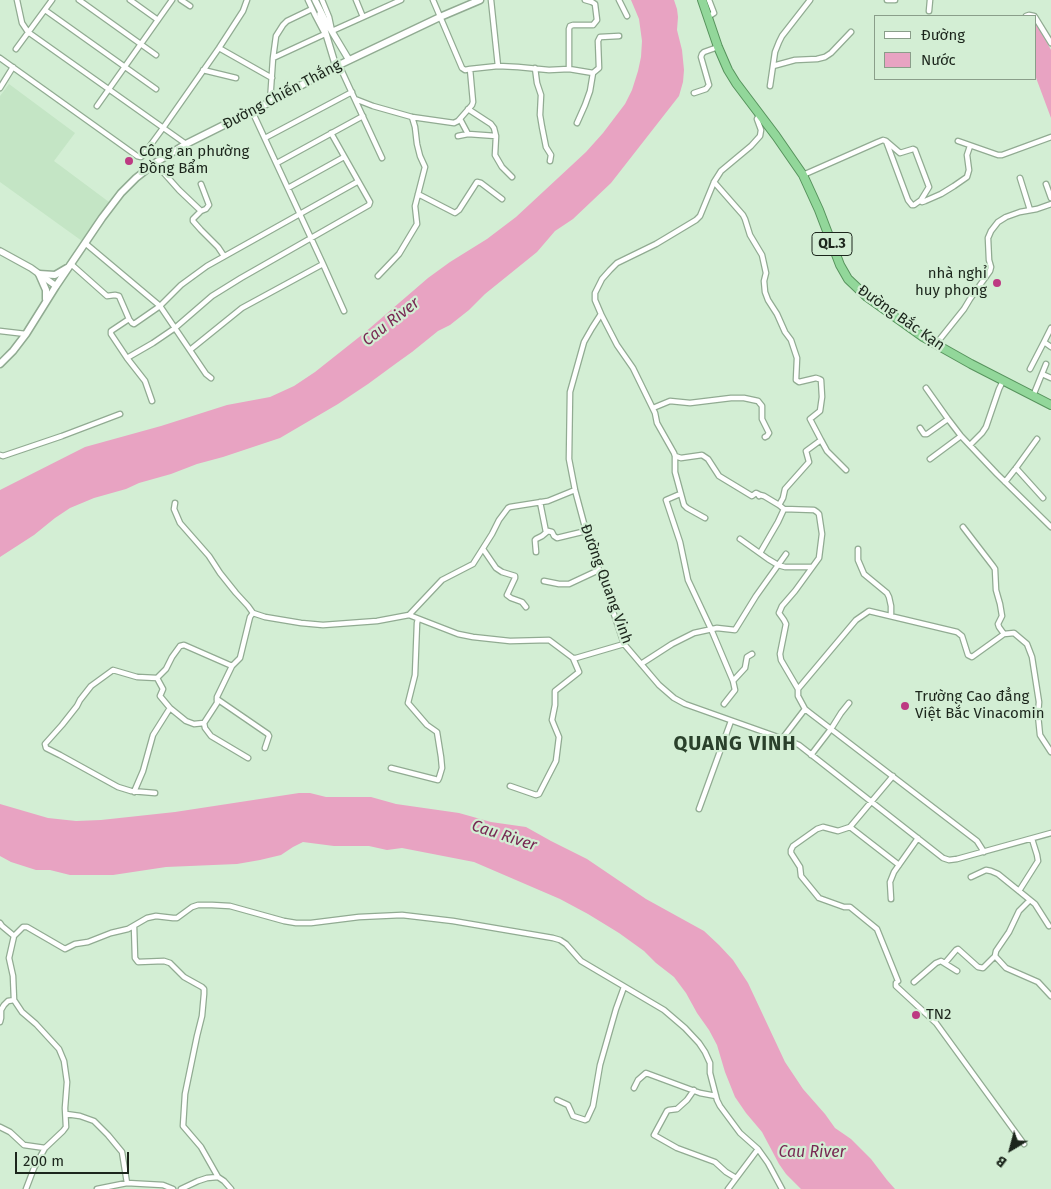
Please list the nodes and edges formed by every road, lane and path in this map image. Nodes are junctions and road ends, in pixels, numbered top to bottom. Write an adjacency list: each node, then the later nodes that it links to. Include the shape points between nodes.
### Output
1 (16, 0): 34 (street)
2 (52, 0): 26 (street)
3 (79, 0): 39 (street)
4 (130, 0): 33 (street)
5 (172, 0): 33 (street)
6 (182, 0): 24 (street)
7 (248, 0): 41 (street)
8 (308, 0): 25 (street)
9 (315, 0): 25 (street)
10 (322, 0): 35 (street, via 329,17)
11 (356, 0): 29 (street)
12 (401, 0): 29 (street)
13 (433, 0): 30 (street)
14 (480, 0): 30 (main road, Đường Chiến Thắng)
15 (491, 0): 48 (street)
16 (585, 0): 54 (street, via 595,4 597,20 594,25 570,26)
17 (619, 0): 28 (street)
18 (702, 0): 31 (highway, Đường Bắc Kạn / QL.3)
19 (709, 0): 31 (street, via 714,13)
20 (810, 0): 49 (street, via 782,36)
21 (887, 0): 22 (street)
22 (895, 0)
23 (930, 0): 27 (street)
24 (190, 6)
25 (315, 8): 35 (street); 45 (street, via 283,24 276,36)
26 (45, 10): 34 (street); 51 (street)
27 (929, 11)
28 (627, 16)
29 (363, 17): 35 (street)
30 (440, 17): 46 (main road, Đường Chiến Thắng); 53 (street, via 462,68)
31 (708, 17): 40 (highway, Đường Bắc Kạn / QL.3)
32 (1036, 19): 38 (street)
33 (158, 20): 39 (street)
34 (28, 32): 42 (street); 62 (street)
35 (328, 32): 45 (street); 46 (street); 47 (street)
36 (851, 32): 49 (street, via 825,57)
37 (619, 36): 56 (street, via 600,37 599,68)
38 (1051, 43)
39 (141, 44): 43 (street); 51 (street)
40 (718, 47): 64 (street, via 702,54 709,85); 70 (highway, Đường Bắc Kạn / QL.3, via 736,83)
41 (219, 48): 55 (street); 58 (street)
42 (16, 49)
43 (156, 56)
44 (0, 58): 50 (street)
45 (274, 58): 58 (street)
46 (349, 60): 47 (main road, Đường Chiến Thắng)
47 (337, 66): 63 (street); 66 (main road, Đường Chiến Thắng)
48 (498, 66): 52 (street); 53 (street)
49 (773, 66): 59 (street)
50 (13, 67): 60 (street); 75 (street, via 137,156 144,154)
51 (125, 67): 61 (street); 62 (street)
52 (535, 68): 54 (street); 88 (street)
53 (470, 69): 68 (street, via 473,102)
54 (569, 69): 56 (street)
55 (203, 70): 57 (street); 75 (street)
56 (593, 74): 74 (street)
57 (236, 78)
58 (272, 78): 66 (street)
59 (770, 86)
60 (0, 88)
61 (156, 89)
62 (109, 90): 67 (street); 75 (street)
63 (352, 92): 65 (street); 81 (street)
64 (694, 93)
65 (355, 99): 71 (street); 72 (street)
66 (270, 102): 69 (main road, Đường Chiến Thắng)
67 (97, 106)
68 (468, 109): 73 (street); 79 (street, via 491,124)
69 (252, 111): 81 (street); 84 (main road, Đường Chiến Thắng)
70 (760, 114): 91 (highway, Đường Bắc Kạn / QL.3); 95 (street, via 757,119 760,136 721,170)
71 (363, 116): 76 (street); 87 (street)
72 (412, 117): 73 (street, via 454,123); 99 (street, via 425,166)
73 (460, 119): 77 (street)
74 (577, 123)
75 (163, 128): 84 (street)
76 (332, 133): 86 (street); 90 (street)
77 (468, 134): 78 (street); 79 (street)
78 (458, 136)
79 (496, 136): 92 (street, via 495,155)
80 (1051, 137): 85 (street, via 1002,155)
81 (265, 138): 90 (street)
82 (886, 141): 91 (street); 102 (street, via 908,200 914,205); 102 (street, via 900,153 915,150 929,187)
83 (958, 141): 85 (street)
84 (186, 144): 89 (main road, Đường Chiến Thắng)
85 (970, 146): 102 (street, via 967,177 940,194)
86 (344, 157): 94 (street); 98 (street)
87 (382, 158)
88 (550, 160)
89 (155, 163): 105 (street); 108 (main road, Đường Chiến Thắng, via 121,193)
90 (277, 164): 98 (street)
91 (803, 175): 126 (highway, Đường Bắc Kạn / QL.3, via 848,279 867,297)
92 (512, 176)
93 (1020, 178): 104 (street)
94 (357, 182): 106 (street); 107 (street, via 370,204)
95 (714, 182): 119 (street, via 696,220 617,263 602,279 595,292); 148 (street, via 743,215 762,255 766,273 764,292 797,358 796,380 821,380 820,411 810,419)
96 (201, 184): 105 (street, via 209,205)
97 (1046, 184): 100 (street)
98 (288, 188): 106 (street)
99 (418, 194): 101 (street, via 455,213 477,182); 114 (street, via 416,227 400,254)
100 (1051, 198)
101 (502, 199)
102 (921, 200)
103 (1051, 204): 104 (street)
104 (1030, 210): 126 (street, via 1006,217 991,231 988,238 990,271)
105 (201, 211): 110 (street, via 193,221)
106 (300, 214): 107 (street); 110 (street)
107 (311, 238): 111 (street); 121 (street, via 212,296)
108 (85, 243): 112 (main road, Đường Chiến Thắng); 117 (street)
109 (0, 251): 113 (street)
110 (224, 256): 117 (street, via 181,285)
111 (324, 264): 118 (street); 128 (street, via 242,308)
112 (70, 266): 113 (main road, via 55,275); 115 (main road, Đường Chiến Thắng); 120 (street, via 107,296 119,296)
113 (39, 274): 115 (street); 116 (main road, via 46,290)
114 (378, 276)
115 (56, 286): 116 (main road, Đường Chiến Thắng)
116 (46, 301): 124 (main road, Đường Chiến Thắng)
117 (160, 306): 120 (street, via 134,324); 121 (street)
118 (344, 311)
119 (601, 314): 141 (street); 156 (street, Đường Quang Vinh, via 584,342 570,392 569,459)
120 (129, 319): 129 (street, via 110,332)
121 (175, 328): 128 (street); 129 (street)
122 (1051, 328): 125 (street)
123 (0, 331): 124 (street)
124 (26, 334): 130 (main road, Đường Chiến Thắng)
125 (1044, 342): 127 (street); 132 (street)
126 (936, 344): 136 (highway, Đường Bắc Kạn / QL.3)
127 (1051, 347)
128 (190, 350): 134 (street)
129 (126, 358): 139 (street, via 145,381)
130 (0, 364)
131 (1046, 364): 133 (street)
132 (1030, 369)
133 (1042, 374): 135 (street); 138 (street)
134 (211, 378)
135 (1051, 378)
136 (1003, 381): 138 (highway, Đường Bắc Kạn / QL.3); 149 (street, via 986,427)
137 (926, 388): 143 (street)
138 (1033, 396): 140 (highway, Đường Bắc Kạn / QL.3)
139 (152, 401)
140 (1051, 405)
141 (653, 408): 146 (street, via 670,401 736,397 758,401 769,433); 151 (street, via 657,423)
142 (120, 414): 150 (street)
143 (948, 419): 144 (street, via 927,434); 145 (street)
144 (920, 428)
145 (961, 436): 149 (street); 152 (street)
146 (765, 437)
147 (1036, 439): 153 (street)
148 (821, 440): 154 (street); 161 (street, via 806,452 809,462 785,489)
149 (970, 445): 155 (street)
150 (0, 456)
151 (675, 456): 157 (street); 161 (street, via 702,455 719,476 752,496 756,493)
152 (930, 459)
153 (1016, 468): 155 (street); 158 (street)
154 (846, 470)
155 (1005, 482): 165 (street)
156 (575, 490): 160 (street); 166 (street, Đường Quang Vinh)
157 (680, 494): 163 (street, via 685,507); 183 (street, via 666,500 689,582)
158 (1042, 498)
159 (175, 502): 179 (street, via 174,509 180,523)
160 (540, 502): 167 (street); 169 (street, via 508,508)
161 (779, 505): 162 (street)
162 (784, 509): 172 (street); 175 (street, via 814,510 819,514 820,551)
163 (705, 518)
164 (963, 527): 184 (street, via 995,569 1002,616 998,624)
165 (1051, 527)
166 (586, 531): 167 (street, via 558,538 550,531); 176 (street, Đường Quang Vinh)
167 (546, 532): 171 (street, via 534,540)
168 (740, 539): 172 (street)
169 (483, 549): 178 (street, via 496,568 515,576 507,595); 180 (street, via 472,565 442,580)
170 (858, 549): 181 (street, via 858,560 864,574 889,597)
171 (536, 552)
172 (760, 552): 174 (street)
173 (786, 554): 174 (street)
174 (778, 565): 175 (street); 183 (street, via 735,630)
175 (812, 567): 192 (street, via 779,613 786,624 781,660)
176 (599, 570): 177 (street, via 569,584); 185 (street, Đường Quang Vinh)
177 (544, 581)
178 (526, 607)
179 (253, 613): 180 (street, via 301,624 323,625); 189 (street, via 240,658)
180 (409, 615): 182 (street)
181 (891, 616): 184 (street, via 957,632 972,657); 192 (street, via 871,611 863,614)
182 (418, 619): 187 (street, via 458,634 510,641 549,640); 206 (street, via 415,675 408,703 438,734 442,768 438,780)
183 (711, 629): 188 (street, via 672,644); 191 (street)
184 (1004, 634): 203 (street, via 1016,635 1030,651 1039,702 1040,735)
185 (624, 644): 187 (street); 188 (street, Đường Quang Vinh)
186 (752, 654): 191 (street)
187 (573, 658): 208 (street, via 579,672 554,691 552,720 559,737 556,761 539,794)
188 (641, 664): 198 (street, Đường Quang Vinh, via 674,698)
189 (232, 666): 190 (street, via 182,645); 193 (street)
190 (157, 678): 196 (street, via 163,689 160,696); 209 (street, via 110,671 92,686 45,744 46,748 118,787)
191 (733, 681): 195 (street, via 735,690)
192 (798, 689): 197 (street)
193 (217, 699): 199 (street); 202 (street, via 268,734)
194 (849, 703): 200 (street)
195 (724, 704)
196 (170, 708): 199 (street, via 186,721); 209 (street, via 153,735 144,771)
197 (805, 709): 200 (street); 201 (street)
198 (732, 721): 201 (street, Đường Quang Vinh); 212 (street)
199 (204, 723): 205 (street, via 211,736)
200 (831, 729): 204 (street); 207 (street)
201 (782, 739): 204 (street, Đường Quang Vinh)
202 (265, 748)
203 (1051, 752)
204 (811, 755): 211 (street, Đường Quang Vinh)
205 (248, 758)
206 (390, 768)
207 (893, 776): 211 (street); 217 (street, via 977,841)
208 (510, 786)
209 (134, 792): 210 (street)
210 (155, 793)
211 (872, 802): 213 (street); 215 (street, Đường Quang Vinh)
212 (699, 809)
213 (850, 827): 218 (street); 241 (street, via 838,831 817,829 793,846 791,853 800,867 801,876 819,898 850,906 877,929 896,986 936,1023)
214 (1051, 833): 216 (street, Đường Quang Vinh)
215 (918, 838): 217 (street, Đường Quang Vinh, via 949,860); 218 (street)
216 (1032, 839): 217 (street, Đường Quang Vinh); 220 (street, via 1038,860)
217 (984, 852)
218 (899, 865): 221 (street, via 890,882)
219 (971, 877): 220 (street, via 982,871 991,871)
220 (1018, 891): 222 (street)
221 (891, 899)
222 (1030, 900): 225 (street); 227 (street, via 1019,911)
223 (0, 923): 226 (street)
224 (134, 926): 226 (street, via 65,949 27,927); 231 (street, via 156,916 177,918 198,905 230,906 284,921 311,923 402,915 453,921 560,940 581,961); 244 (street, via 135,958 138,962 170,963 184,977 204,989 183,1121 185,1129 201,1147)
225 (1049, 926)
226 (14, 936): 233 (street, via 9,958)
227 (994, 956): 228 (street, via 982,968 957,949); 232 (street, via 1006,968 1038,982)
228 (945, 963): 229 (street); 230 (street, via 938,962)
229 (957, 972)
230 (914, 982)
231 (624, 987): 237 (street, via 664,1010 699,1043 710,1063); 238 (street, via 600,1065 588,1119 573,1116 568,1105)
232 (1051, 996)
233 (14, 1000): 234 (street, via 4,1005); 239 (street, via 62,1055 67,1082)
234 (0, 1022)
235 (634, 1088): 236 (street, via 646,1074)
236 (694, 1090): 237 (street); 245 (street, via 677,1109 667,1111 654,1135 677,1148 715,1162)
237 (716, 1096): 243 (street, via 735,1128)
238 (557, 1100)
239 (66, 1114): 242 (street, via 66,1127); 246 (street, via 94,1121 108,1134 122,1152)
240 (0, 1127): 242 (street, via 24,1145)
241 (1024, 1144)
242 (45, 1148): 247 (street)
243 (758, 1149): 245 (street); 253 (street)
244 (218, 1177): 250 (street); 251 (street)
245 (736, 1178): 252 (street)
246 (127, 1183): 248 (street); 249 (street, via 163,1185)
247 (26, 1189)
248 (97, 1189)
249 (173, 1189)
250 (181, 1189)
251 (231, 1189)
252 (728, 1189)
253 (782, 1189)

